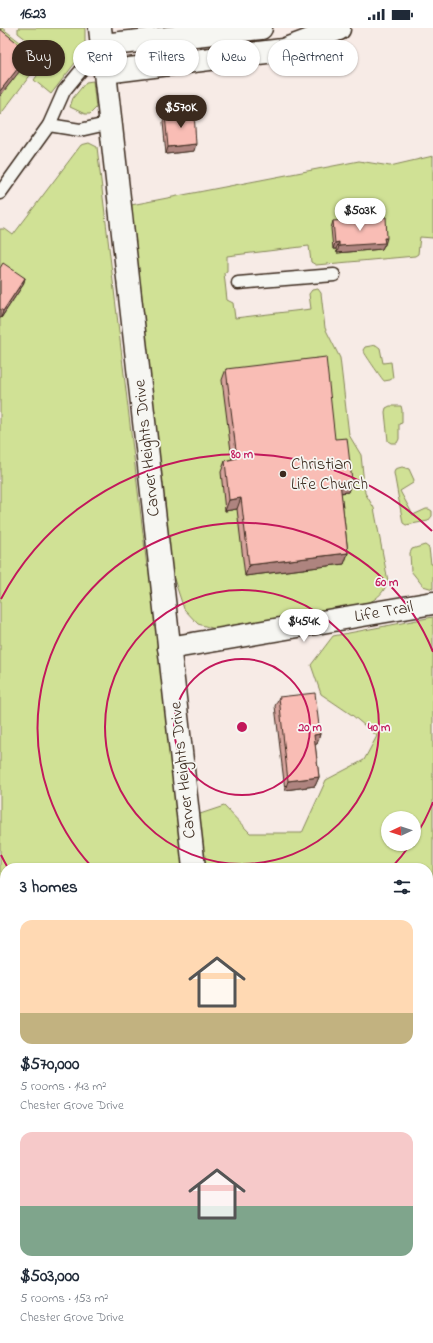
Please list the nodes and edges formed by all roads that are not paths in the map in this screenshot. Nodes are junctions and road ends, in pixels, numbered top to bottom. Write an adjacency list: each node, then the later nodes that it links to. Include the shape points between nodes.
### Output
1 (261, 28): 3 (street)
2 (335, 28): 4 (street, via 283,50)
3 (101, 36): 7 (lane, via 64,91)
4 (127, 69)
5 (105, 76): 6 (street, Carver Heights Drive)
6 (111, 123): 7 (lane, via 80,130); 12 (street, Carver Heights Drive)
7 (49, 125): 8 (lane)
8 (0, 192)
9 (334, 275): 10 (lane)
10 (238, 283)
11 (433, 603): 12 (street, Life Trail)
12 (170, 648): 13 (street, Carver Heights Drive)
13 (193, 863)

